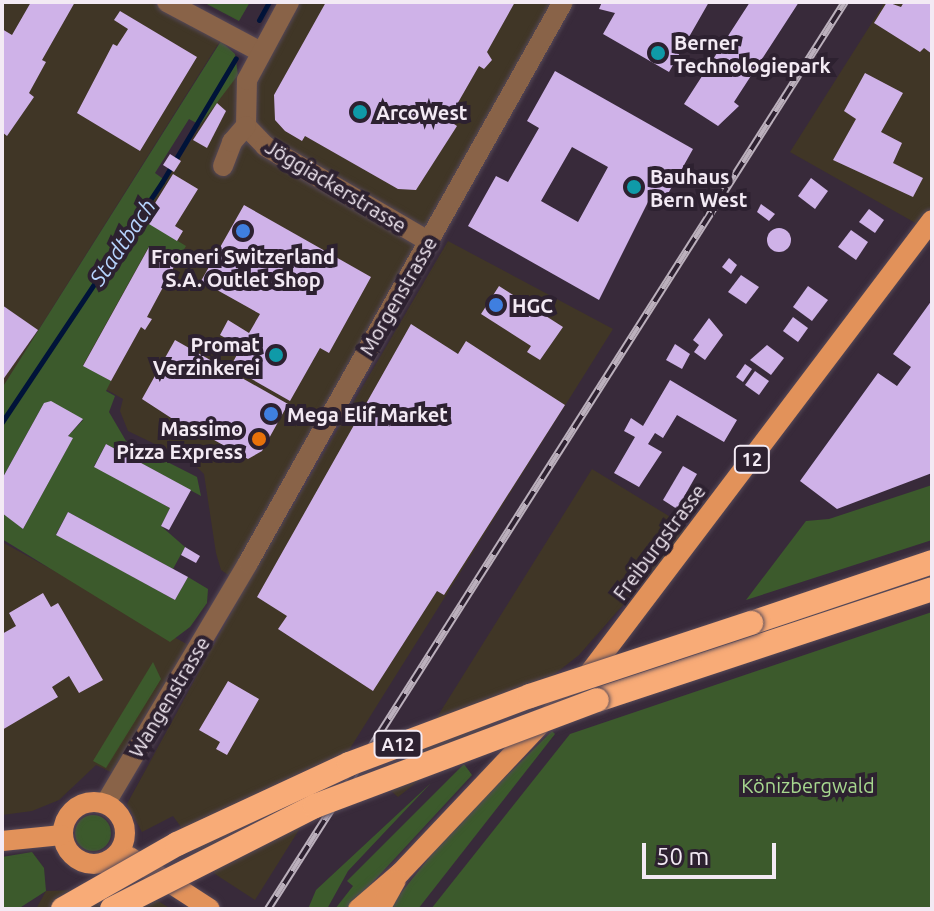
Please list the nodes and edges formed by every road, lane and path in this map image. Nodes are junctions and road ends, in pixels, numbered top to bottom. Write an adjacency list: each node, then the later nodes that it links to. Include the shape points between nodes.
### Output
1 (167, 2): 4 (street)
2 (289, 2): 4 (street)
3 (563, 2): 8 (street, Morgenstrasse)
4 (261, 52): 5 (street, via 244,95)
5 (246, 126): 6 (street, via 232,142); 8 (street, Jöggiackerstrasse, via 265,146)
6 (223, 166)
7 (932, 220): 16 (main road, Freiburgstrasse / 12, via 589,673)
8 (430, 242): 11 (street, Morgenstrasse)
9 (932, 562): 17 (highway, A12, bridge, via 530,696 349,764 190,837)
10 (932, 589): 18 (highway, A12, bridge, via 372,782 228,847)
11 (232, 590): 12 (street, Wangenstrasse)
12 (105, 804): 13 (main road, via 84,803 73,810); 15 (main road, via 122,820)
13 (62, 835): 14 (main road); 15 (main road, via 68,851 84,863 108,861)
14 (2, 841)
15 (120, 850): 19 (main road)
16 (400, 873): 20 (main road, Freiburgstrasse / 12); 21 (main road, Freiburgstrasse / 12)
17 (63, 909)
18 (112, 909)
19 (210, 909)
20 (358, 909)
21 (380, 909)

